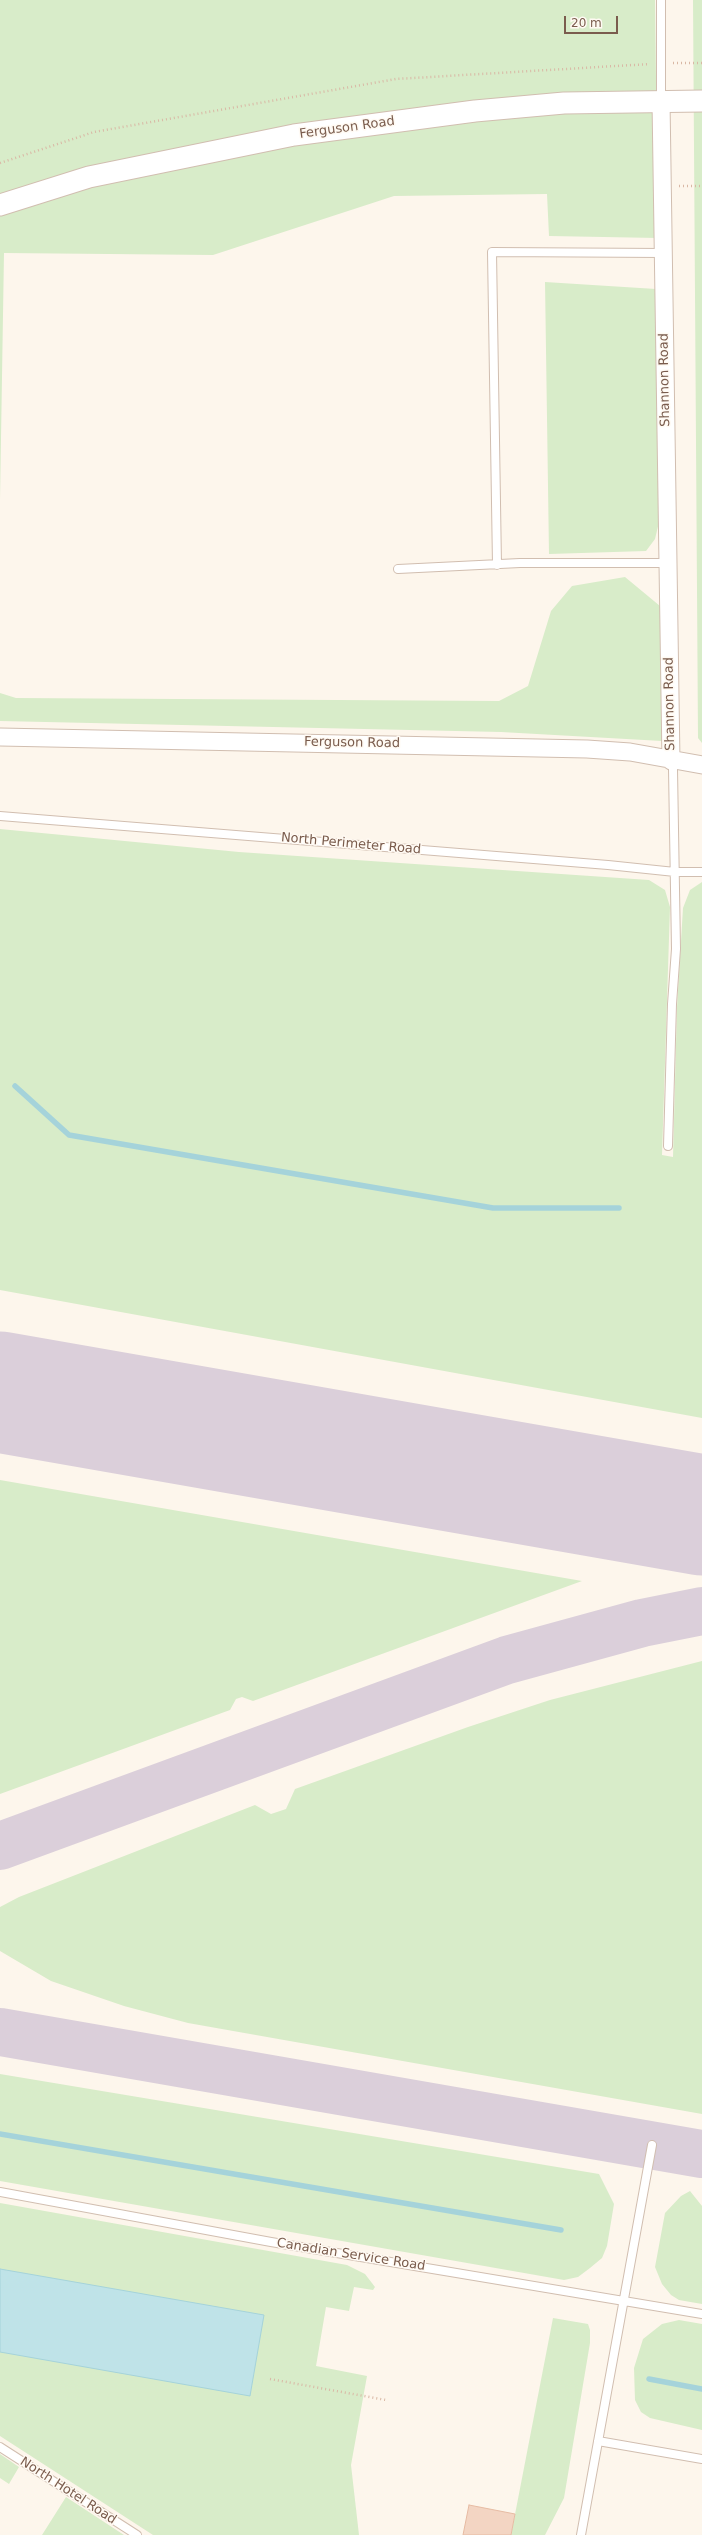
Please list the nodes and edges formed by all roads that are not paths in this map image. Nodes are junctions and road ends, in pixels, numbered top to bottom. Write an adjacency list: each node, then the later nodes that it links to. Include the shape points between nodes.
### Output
1 (661, 0): 2 (lane, Shannon Road)
2 (661, 101): 3 (street, Ferguson Road); 4 (street, Ferguson Road, via 564,103 482,110 294,135 89,177); 5 (street, Shannon Road)
3 (702, 101)
4 (0, 205)
5 (664, 253): 6 (street, Shannon Road); 7 (lane, via 492,252)
6 (668, 563): 7 (lane); 10 (street, Shannon Road)
7 (497, 565): 8 (lane)
8 (398, 569)
9 (0, 737): 10 (street, Ferguson Road, via 587,749 630,752)
10 (671, 760): 11 (street, Ferguson Road); 13 (lane)
11 (702, 765)
12 (0, 816): 13 (lane, North Perimeter Road)
13 (675, 872): 14 (lane, North Perimeter Road); 15 (lane, via 676,949)
14 (702, 872)
15 (668, 1146)
16 (652, 2145): 18 (lane)
17 (0, 2192): 18 (lane, Canadian Service Road, via 271,2242)
18 (624, 2300): 19 (lane, Canadian Service Road); 20 (lane)
19 (702, 2314)
20 (598, 2441): 22 (lane); 24 (lane)
21 (0, 2447): 23 (lane, North Hotel Road)
22 (702, 2459)
23 (137, 2535)
24 (581, 2535)

